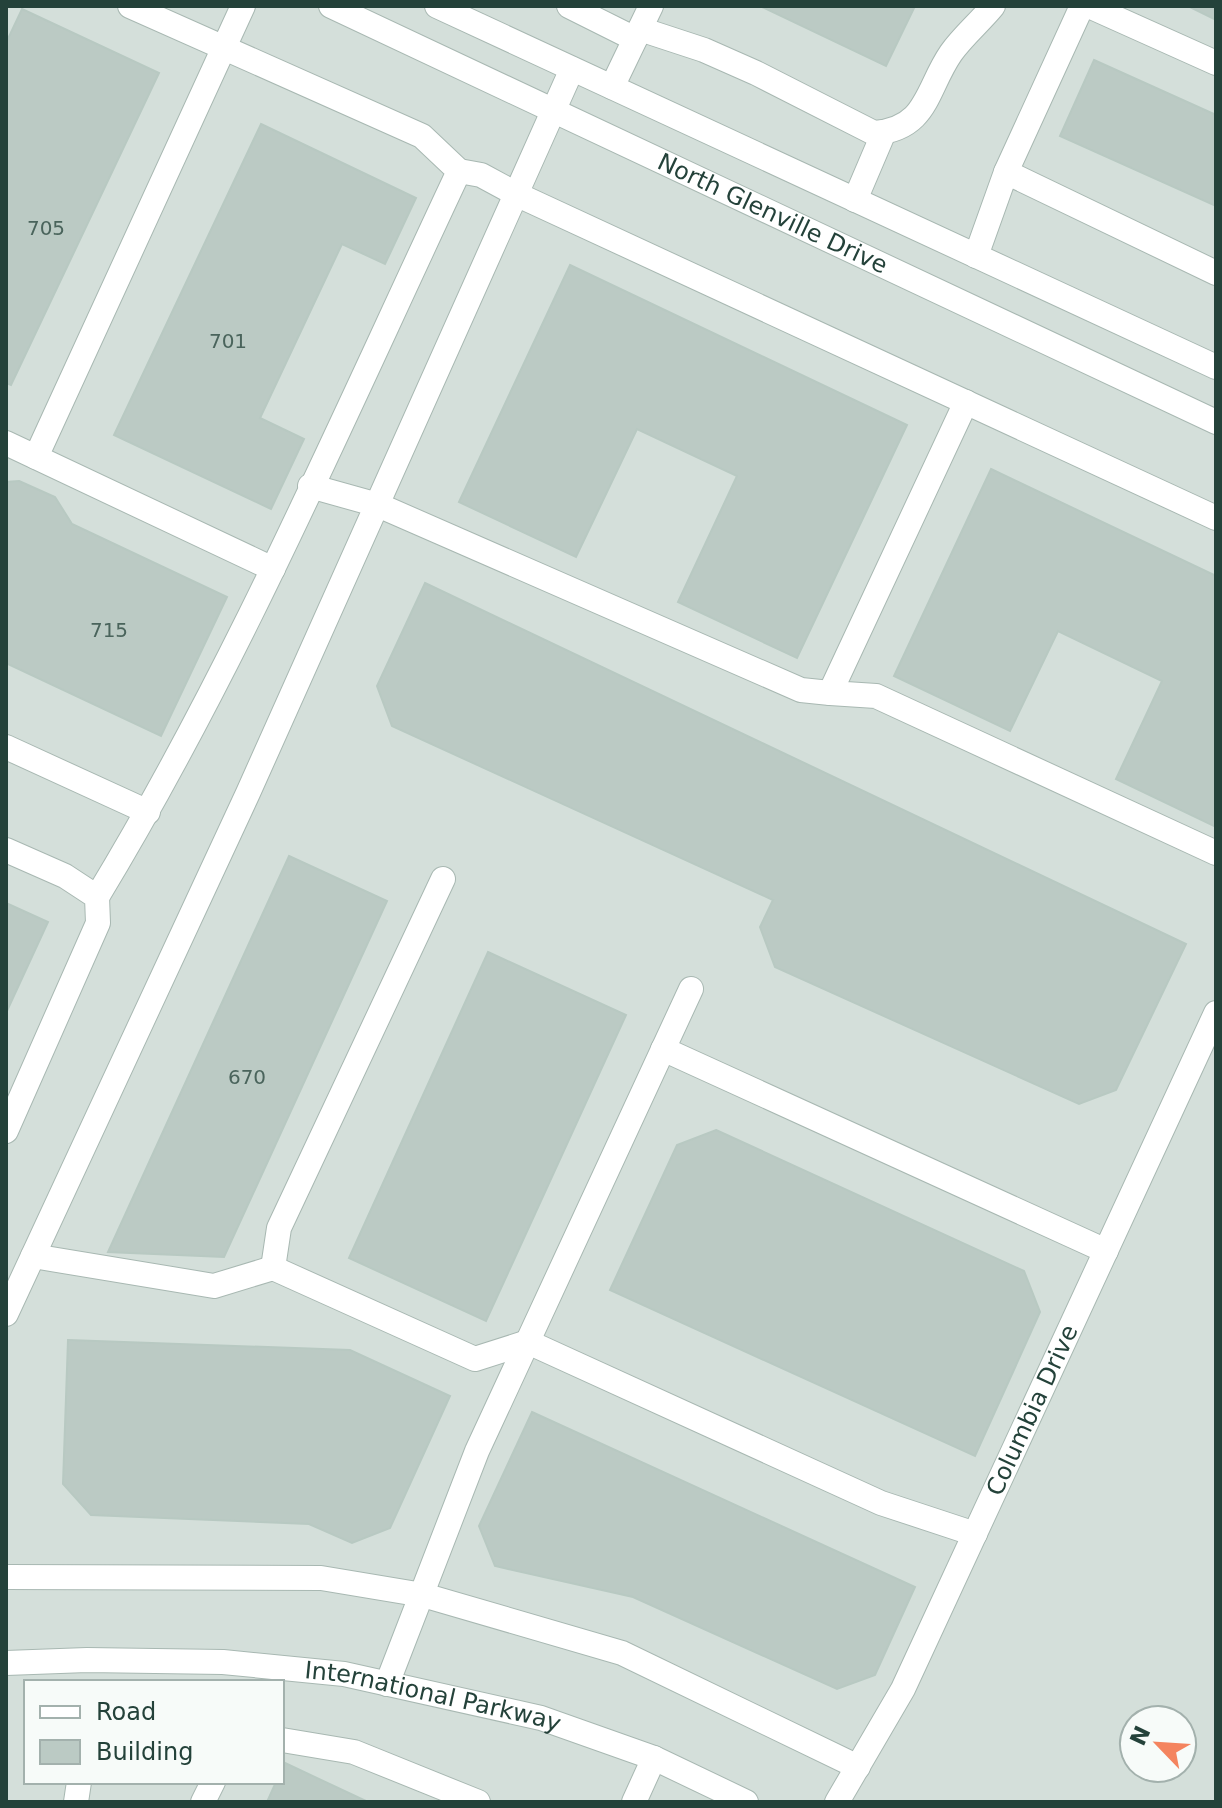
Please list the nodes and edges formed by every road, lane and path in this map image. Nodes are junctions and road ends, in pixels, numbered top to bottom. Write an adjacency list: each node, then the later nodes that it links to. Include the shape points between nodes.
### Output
1 (130, 6): 12 (street)
2 (243, 6): 12 (street)
3 (331, 6): 16 (street, North Glenville Drive)
4 (437, 6): 10 (street, North Glenville Drive)
5 (569, 6): 11 (street)
6 (651, 6): 11 (street)
7 (993, 6): 17 (street, via 951,53 918,115)
8 (1082, 6): 19 (street)
9 (1089, 6): 13 (street)
10 (472, 14): 14 (street, North Glenville Drive)
11 (638, 34): 15 (street); 17 (street, via 704,50 874,133)
12 (223, 48): 18 (street, via 422,136); 28 (street)
13 (1216, 63)
14 (572, 69): 15 (street, North Glenville Drive); 16 (street)
15 (612, 87): 21 (street, North Glenville Drive)
16 (555, 110): 20 (street); 26 (street, North Glenville Drive)
17 (884, 132): 21 (street)
18 (459, 171): 20 (street, via 481,175); 29 (street)
19 (1006, 172): 22 (street); 23 (street)
20 (518, 195): 25 (street); 30 (street)
21 (855, 200): 22 (street, North Glenville Drive)
22 (976, 256): 24 (street, North Glenville Drive)
23 (1216, 273)
24 (1216, 367)
25 (966, 402): 31 (street); 33 (street)
26 (1216, 422)
27 (6, 443): 28 (street)
28 (36, 457): 32 (street)
29 (310, 486): 30 (street); 32 (street)
30 (378, 505): 33 (street, via 801,690); 45 (street)
31 (1216, 518)
32 (273, 569): 35 (street)
33 (830, 693): 37 (street, via 876,696)
34 (6, 747): 35 (street)
35 (148, 812): 39 (street)
36 (6, 850): 39 (street)
37 (1216, 853)
38 (443, 879): 46 (street, via 279,1228)
39 (97, 897): 43 (street, via 98,923)
40 (691, 989): 42 (street)
41 (1216, 1013): 44 (street, Columbia Drive)
42 (663, 1049): 44 (street); 48 (street)
43 (6, 1131)
44 (1106, 1251): 49 (street, Columbia Drive)
45 (33, 1256): 46 (street, via 214,1286); 47 (street)
46 (273, 1268): 48 (street, via 475,1359)
47 (6, 1314)
48 (528, 1342): 49 (street, via 881,1503); 51 (street, via 477,1451)
49 (975, 1534): 57 (street, Columbia Drive, via 903,1689)
50 (6, 1577): 51 (street, via 321,1578)
51 (423, 1595): 54 (street); 57 (street, via 622,1653)
52 (6, 1663): 53 (street, International Parkway)
53 (87, 1671): 54 (street, International Parkway, via 223,1662 344,1674)
54 (387, 1684): 56 (street, International Parkway, via 541,1718)
55 (284, 1740): 60 (street, via 354,1752)
56 (654, 1758): 61 (street); 62 (street, International Parkway)
57 (858, 1767): 63 (street, Columbia Drive)
58 (212, 1784): 59 (street)
59 (203, 1802)
60 (478, 1802)
61 (634, 1802)
62 (746, 1802)
63 (837, 1802)

